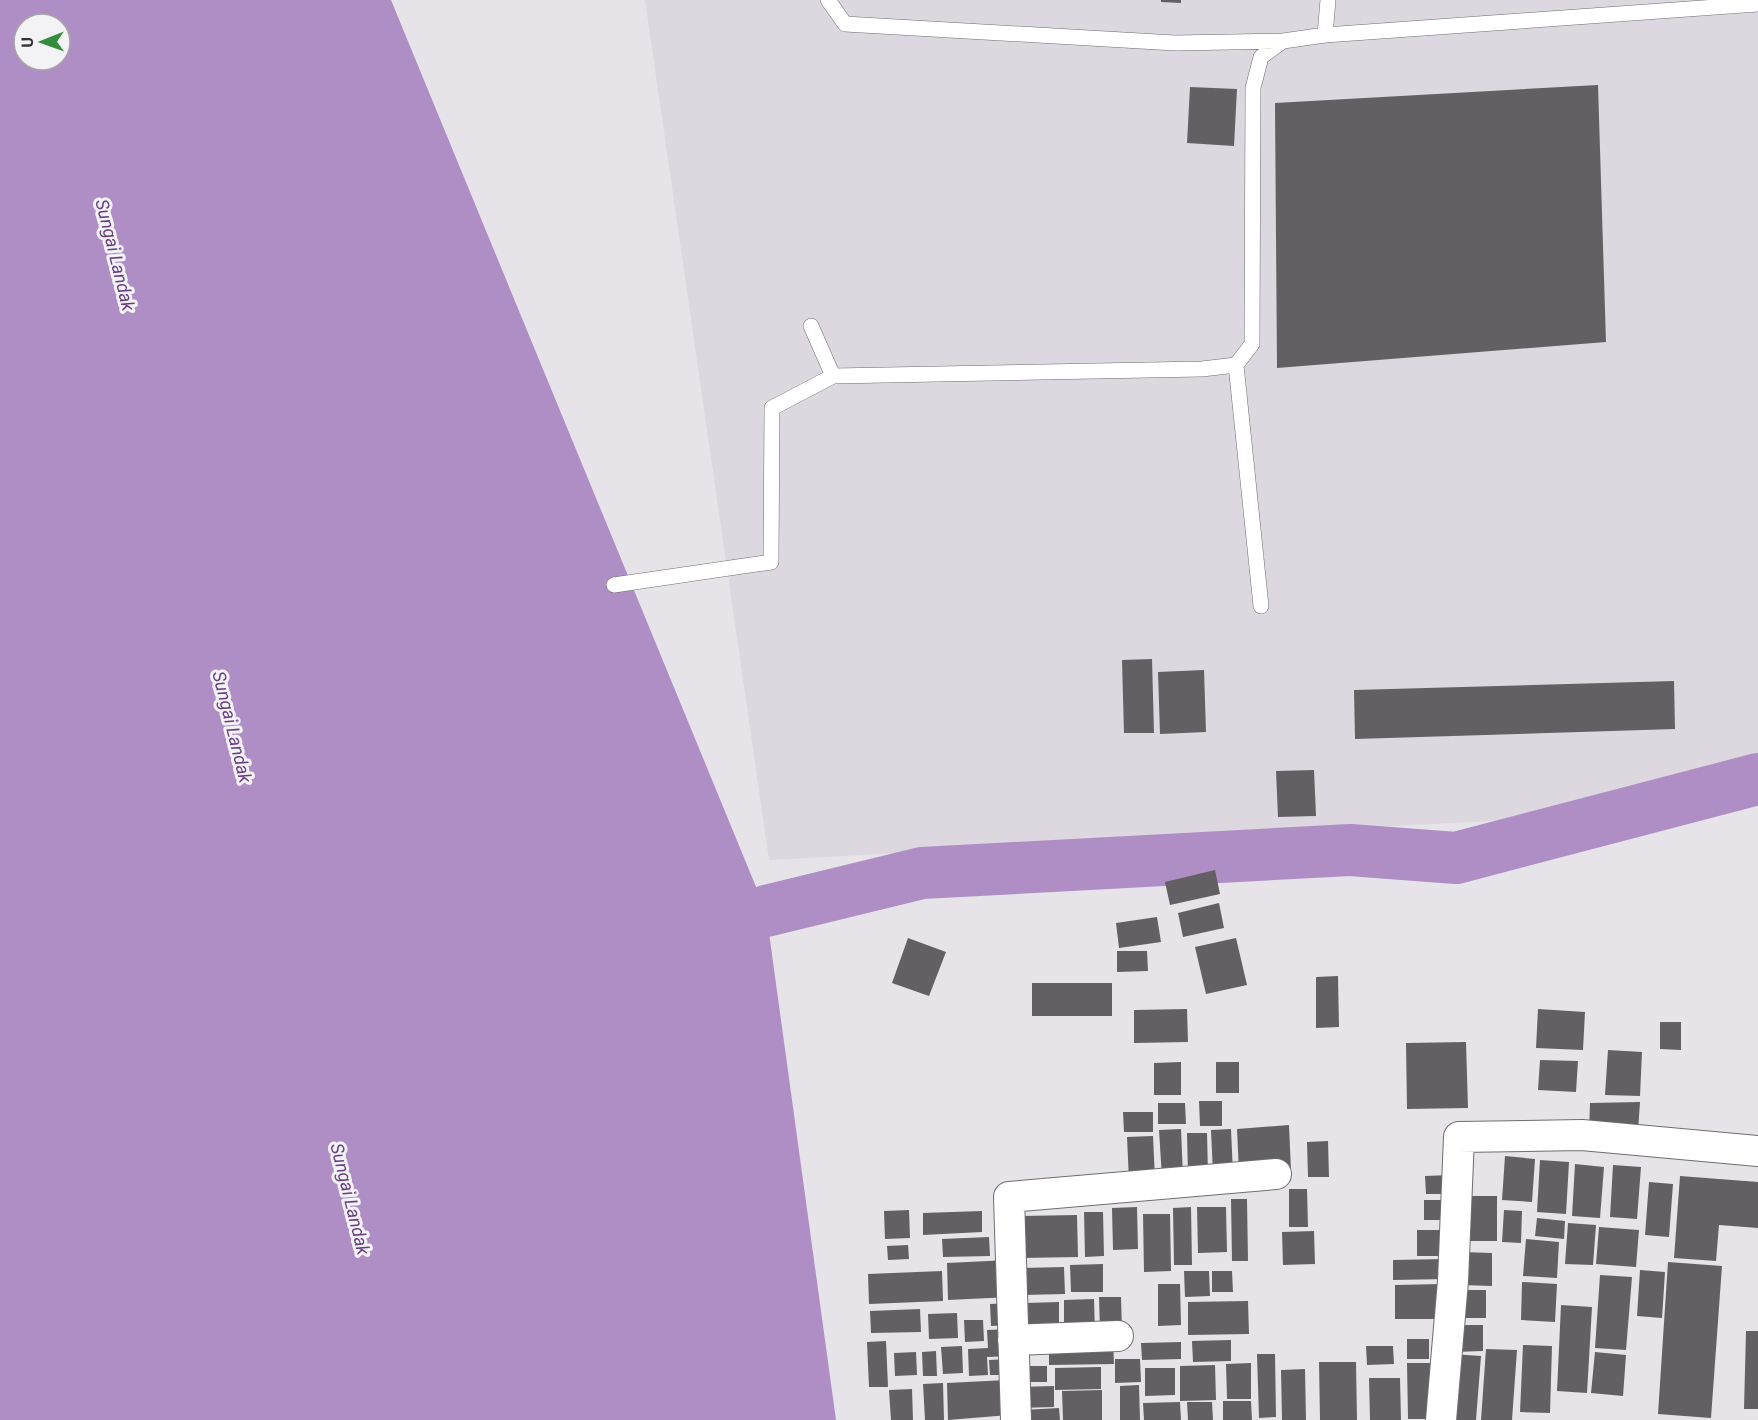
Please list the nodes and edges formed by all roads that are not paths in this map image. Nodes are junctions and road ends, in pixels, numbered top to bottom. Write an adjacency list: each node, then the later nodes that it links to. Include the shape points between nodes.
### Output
1 (828, 0): 5 (lane, via 845,24 1175,42)
2 (1328, 0): 4 (lane)
3 (1758, 4): 4 (lane)
4 (1325, 36): 5 (lane)
5 (1283, 41): 7 (lane, via 1261,57 1253,88 1252,344)
6 (812, 326): 8 (lane)
7 (1236, 365): 8 (lane, via 1202,369); 10 (lane)
8 (833, 376): 9 (lane, via 772,408 771,562)
9 (614, 585)
10 (1261, 606)
11 (1758, 1151): 16 (street, via 1582,1135 1459,1137 1453,1281)
12 (1275, 1174): 14 (street, via 1009,1197)
13 (1118, 1336): 14 (street)
14 (1013, 1340): 15 (street)
15 (1016, 1420)
16 (1441, 1420)

